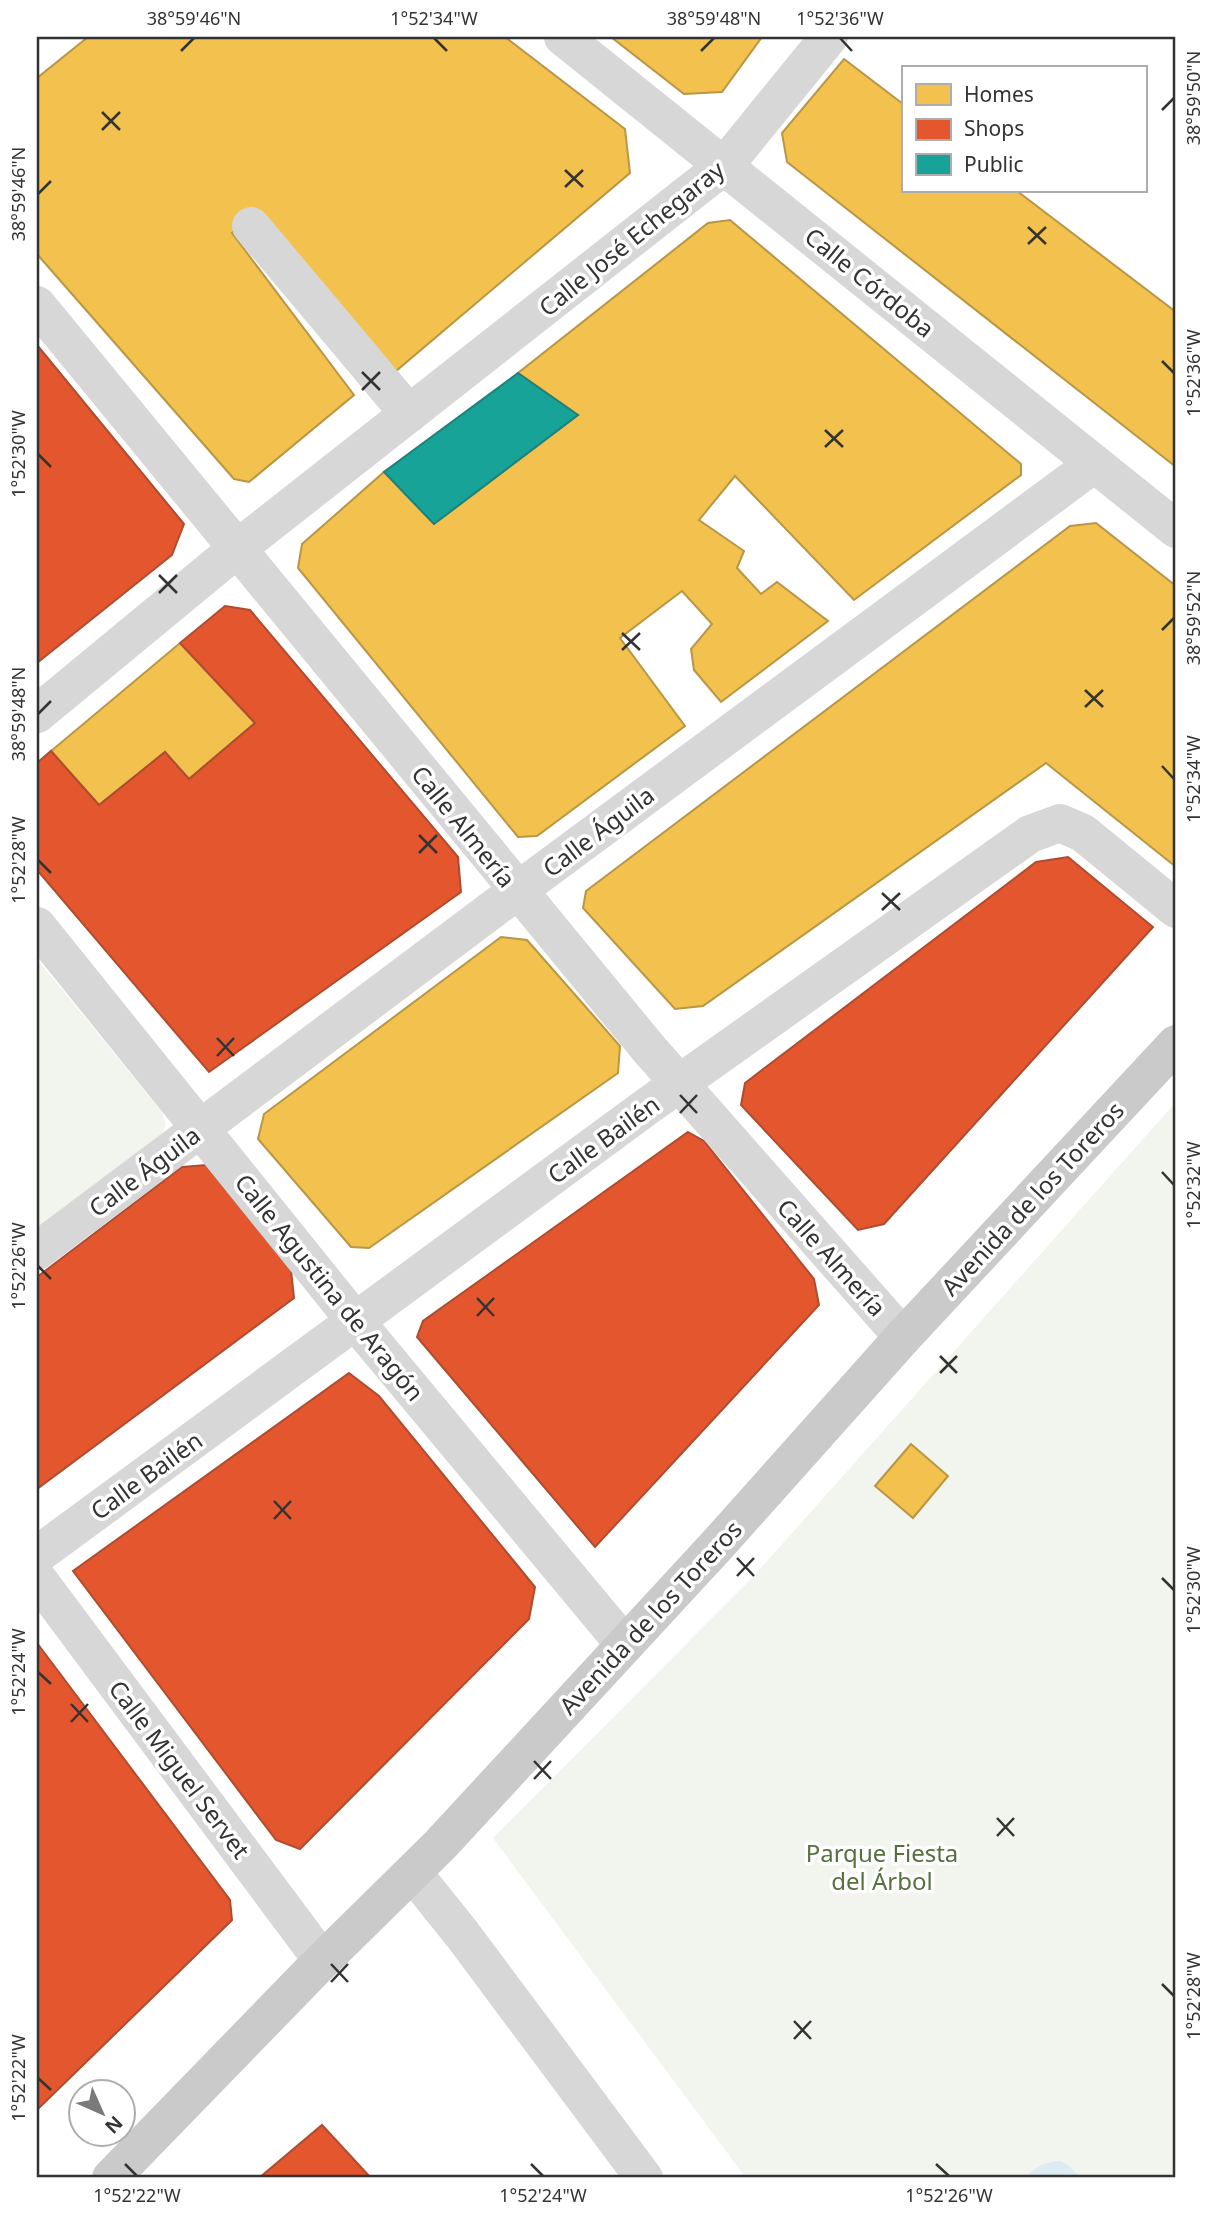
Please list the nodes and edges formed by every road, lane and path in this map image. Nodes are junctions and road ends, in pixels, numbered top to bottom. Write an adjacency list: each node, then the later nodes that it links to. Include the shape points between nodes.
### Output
1 (563, 37): 3 (street, Calle Córdoba)
2 (829, 37): 3 (street, Calle José Echegaray)
3 (725, 165): 6 (street, Calle José Echegaray); 7 (street, Calle Córdoba)
4 (251, 226): 6 (street)
5 (37, 305): 9 (street, Calle Almería)
6 (409, 414): 9 (street, Calle José Echegaray)
7 (1094, 464): 8 (street, Calle Córdoba); 11 (street, Calle Águila)
8 (1176, 529)
9 (238, 548): 10 (street, Calle José Echegaray); 11 (street, Calle Almería)
10 (37, 714)
11 (517, 891): 15 (street, Calle Almería); 16 (street, Calle Águila)
12 (1176, 909): 15 (street, Calle Bailén, via 1083,833 1060,823 1030,834)
13 (37, 926): 16 (street, Calle Agustina de Aragón)
14 (1176, 1044): 19 (main road, Avenida de los Toreros)
15 (679, 1084): 18 (street, Calle Bailén); 19 (street, Calle Almería)
16 (202, 1128): 17 (street, Calle Águila); 18 (street, Calle Agustina de Aragón)
17 (37, 1251)
18 (356, 1322): 20 (street, Calle Bailén); 22 (street, Calle Agustina de Aragón)
19 (903, 1337): 22 (main road, Avenida de los Toreros)
20 (37, 1555)
21 (37, 1578): 24 (street, Calle Miguel Servet)
22 (625, 1645): 23 (main road, Avenida de los Toreros)
23 (413, 1873): 24 (main road, Avenida de los Toreros); 26 (street)
24 (322, 1960): 25 (main road, Avenida de los Toreros)
25 (111, 2178)
26 (644, 2178)

